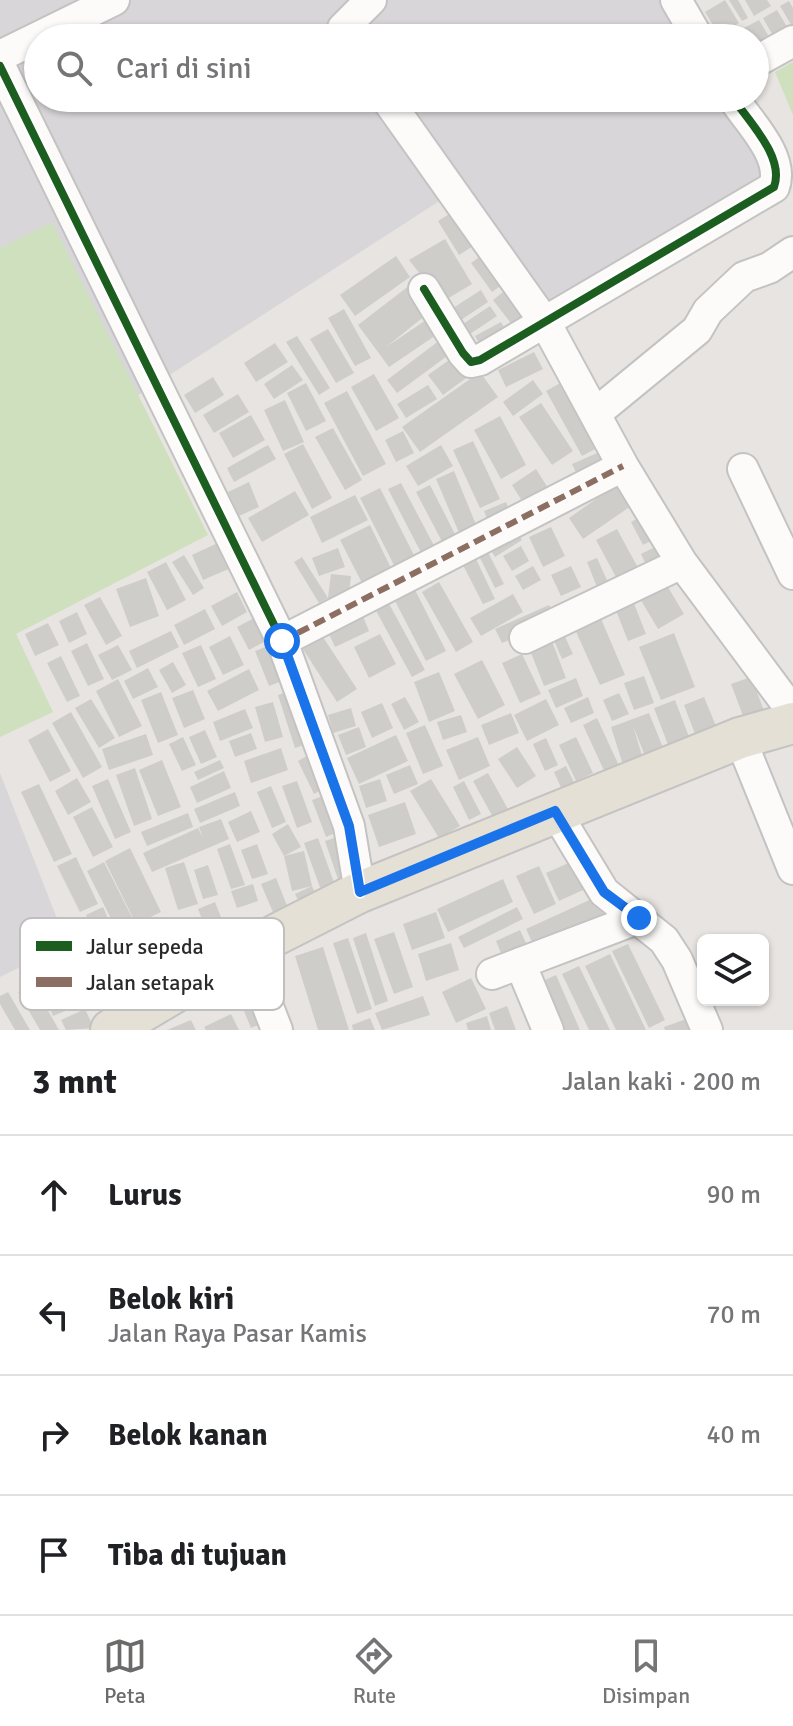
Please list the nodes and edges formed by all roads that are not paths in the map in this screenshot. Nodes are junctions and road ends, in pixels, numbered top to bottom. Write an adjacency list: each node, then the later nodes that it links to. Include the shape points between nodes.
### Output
1 (114, 0): 4 (street)
2 (371, 0): 5 (street)
3 (679, 1): 6 (street)
4 (77, 24)
5 (347, 24)
6 (691, 24)
7 (793, 41): 8 (street)
8 (769, 54)
9 (24, 58): 10 (street)
10 (2, 72): 22 (street)
11 (396, 112): 15 (street)
12 (742, 112): 15 (street, via 774,159 774,187)
13 (793, 252): 16 (street, via 724,293 697,330)
14 (424, 289): 15 (street, via 471,362)
15 (546, 324): 16 (street)
16 (596, 413): 17 (street)
17 (623, 466): 19 (street); 22 (street)
18 (743, 469): 20 (street)
19 (682, 563): 21 (street); 23 (street)
20 (793, 574)
21 (525, 638)
22 (282, 641): 28 (street, via 349,826)
23 (793, 712)
24 (793, 723): 25 (main road)
25 (740, 738): 26 (main road); 27 (street)
26 (555, 811): 28 (main road); 29 (street, via 604,892)
27 (793, 869)
28 (360, 892): 30 (main road)
29 (639, 918): 31 (street); 38 (street, via 677,960)
30 (284, 931)
31 (520, 963): 32 (street); 37 (street)
32 (492, 974)
33 (145, 1010): 35 (main road)
34 (269, 1010): 36 (street)
35 (111, 1030)
36 (277, 1030)
37 (548, 1030)
38 (707, 1030)

